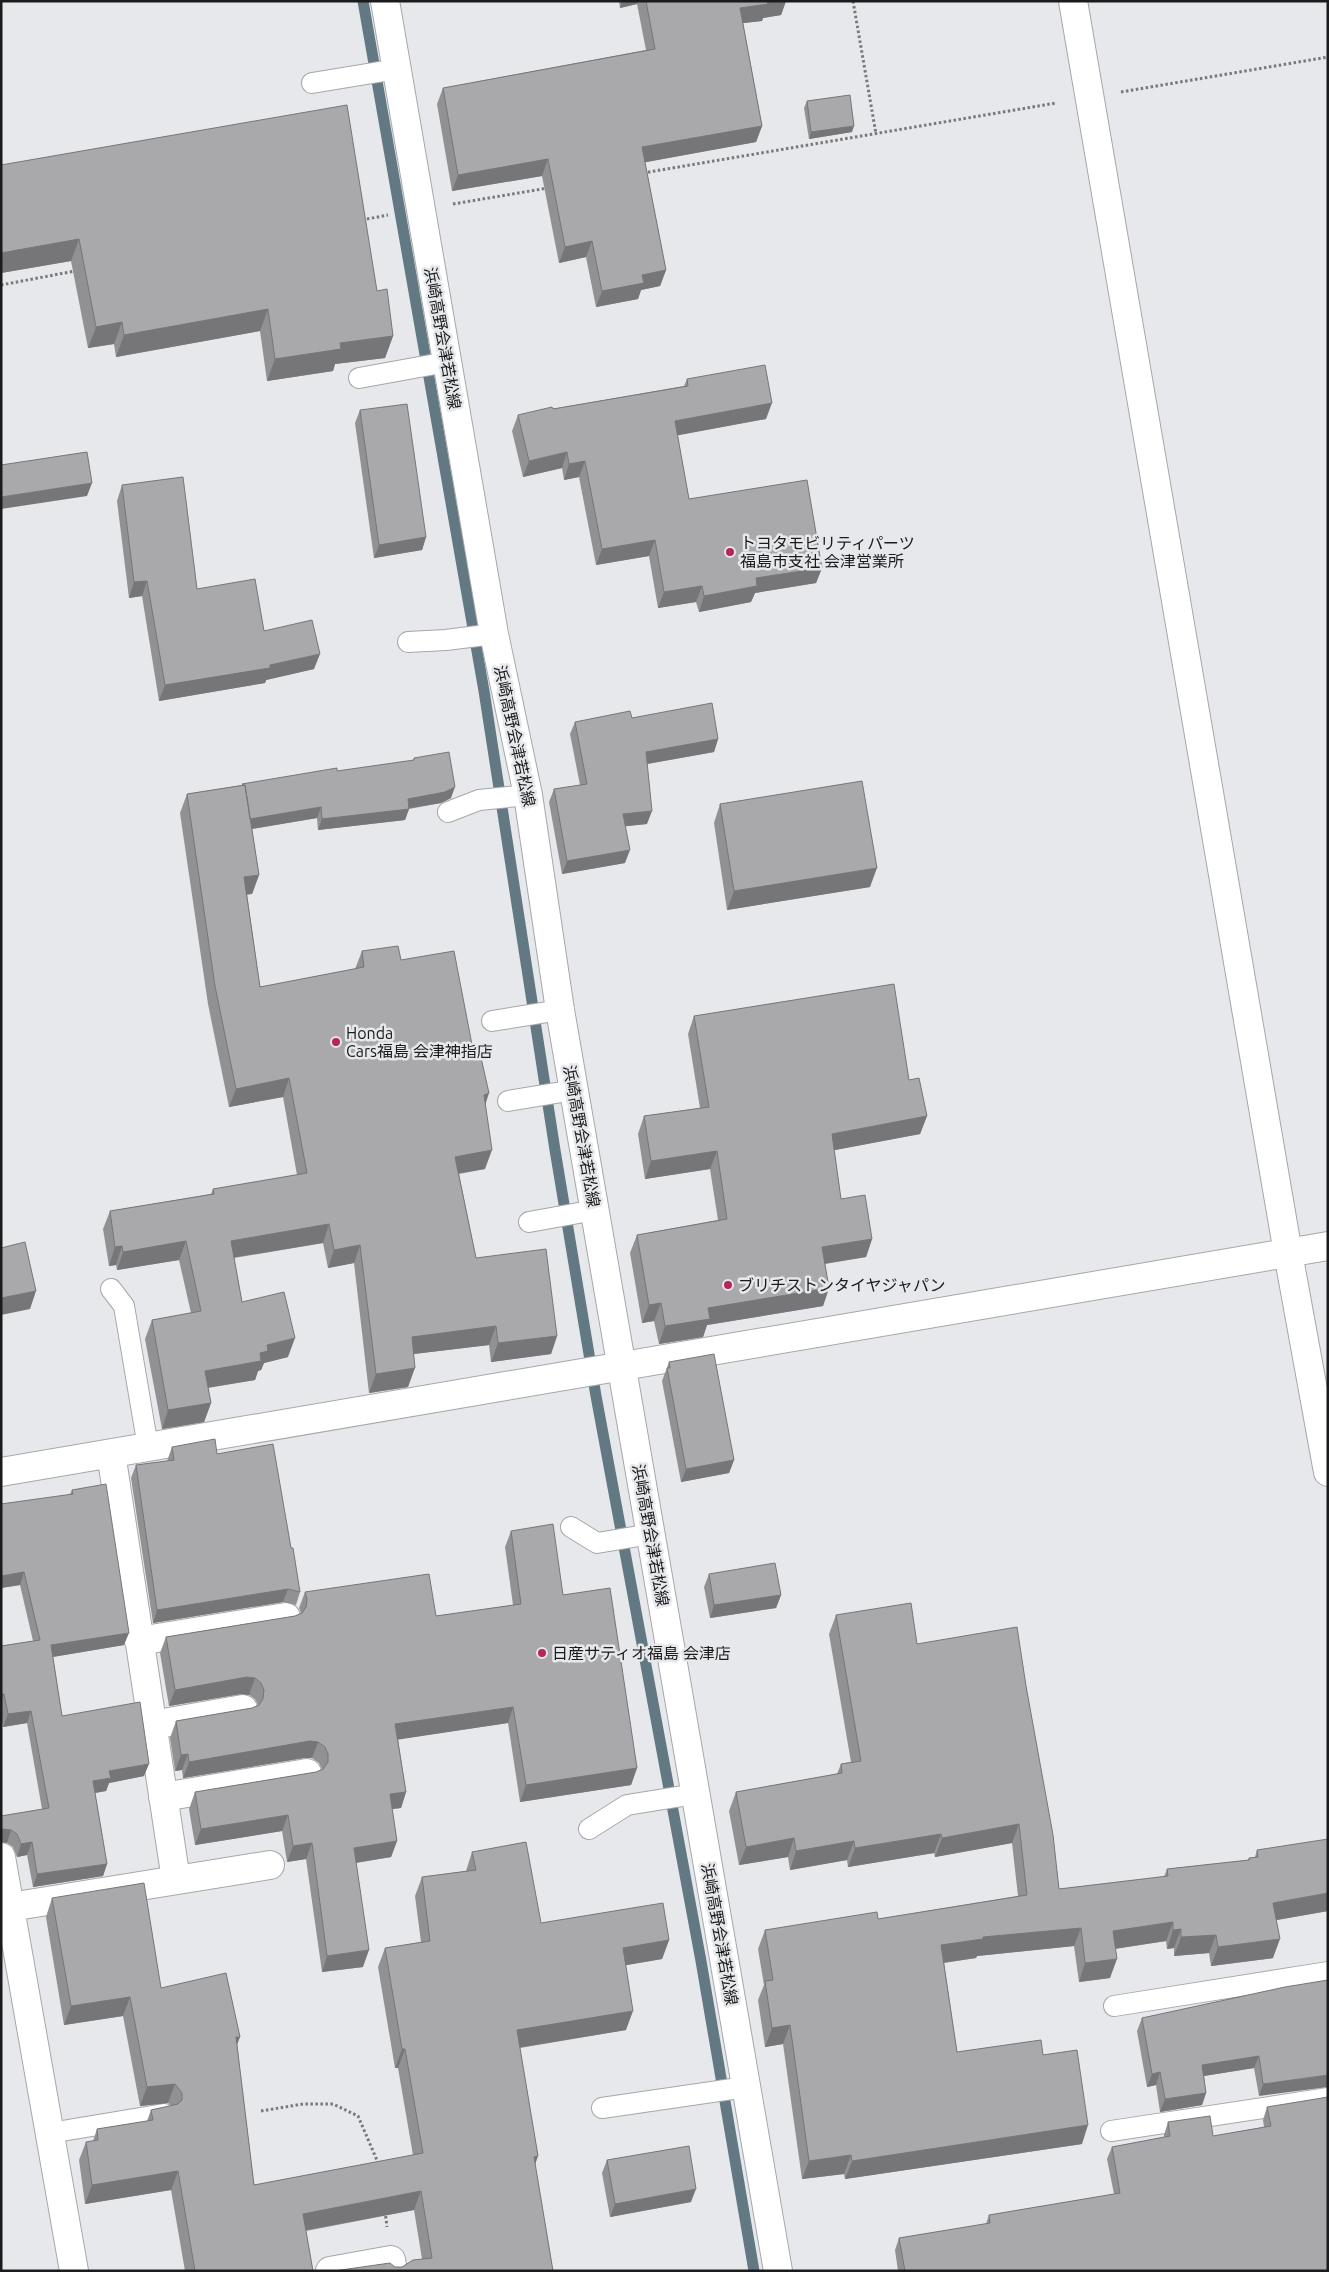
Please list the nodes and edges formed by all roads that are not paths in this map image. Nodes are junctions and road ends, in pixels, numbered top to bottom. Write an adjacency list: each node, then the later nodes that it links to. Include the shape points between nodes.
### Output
1 (385, 1): 3 (street, 浜崎高野会津若松線)
2 (1073, 1): 18 (street)
3 (396, 68): 4 (lane); 5 (street, 浜崎高野会津若松線)
4 (312, 83)
5 (447, 362): 6 (lane); 7 (street, 浜崎高野会津若松線)
6 (359, 378)
7 (494, 634): 8 (lane); 9 (street, 浜崎高野会津若松線)
8 (408, 642)
9 (528, 794): 10 (lane, via 478,800); 11 (street, 浜崎高野会津若松線)
10 (448, 812)
11 (560, 1010): 12 (lane); 13 (street, 浜崎高野会津若松線)
12 (492, 1021)
13 (574, 1090): 14 (lane); 15 (street, 浜崎高野会津若松線)
14 (508, 1101)
15 (595, 1210): 16 (lane); 20 (street, 浜崎高野会津若松線)
16 (537, 1220)
17 (1328, 1246): 18 (street)
18 (1288, 1253): 20 (street); 24 (street)
19 (111, 1289): 21 (lane, via 124,1306)
20 (616, 1367): 21 (street); 26 (street, 浜崎高野会津若松線)
21 (148, 1447): 22 (street)
22 (111, 1454): 23 (street); 28 (street)
23 (1, 1472)
24 (1328, 1472)
25 (571, 1527): 26 (lane, via 597,1543)
26 (651, 1534): 32 (street, 浜崎高野会津若松線)
27 (286, 1616): 28 (street)
28 (139, 1641): 30 (street)
29 (243, 1709): 30 (street)
30 (152, 1724): 33 (street)
31 (307, 1773): 33 (street)
32 (696, 1794): 34 (lane, via 626,1805); 41 (street, 浜崎高野会津若松線)
33 (164, 1797): 37 (street)
34 (589, 1829)
35 (1, 1857): 38 (street)
36 (270, 1865): 37 (street)
37 (176, 1880): 38 (street)
38 (10, 1907): 46 (street)
39 (1328, 1972): 40 (lane)
40 (1114, 2006)
41 (746, 2087): 43 (lane); 50 (street, 浜崎高野会津若松線)
42 (1328, 2098): 45 (lane)
43 (602, 2108)
44 (164, 2114): 46 (lane)
45 (1111, 2131)
46 (50, 2133): 48 (street)
47 (392, 2266): 49 (street)
48 (74, 2271)
49 (330, 2271)
50 (778, 2271)

